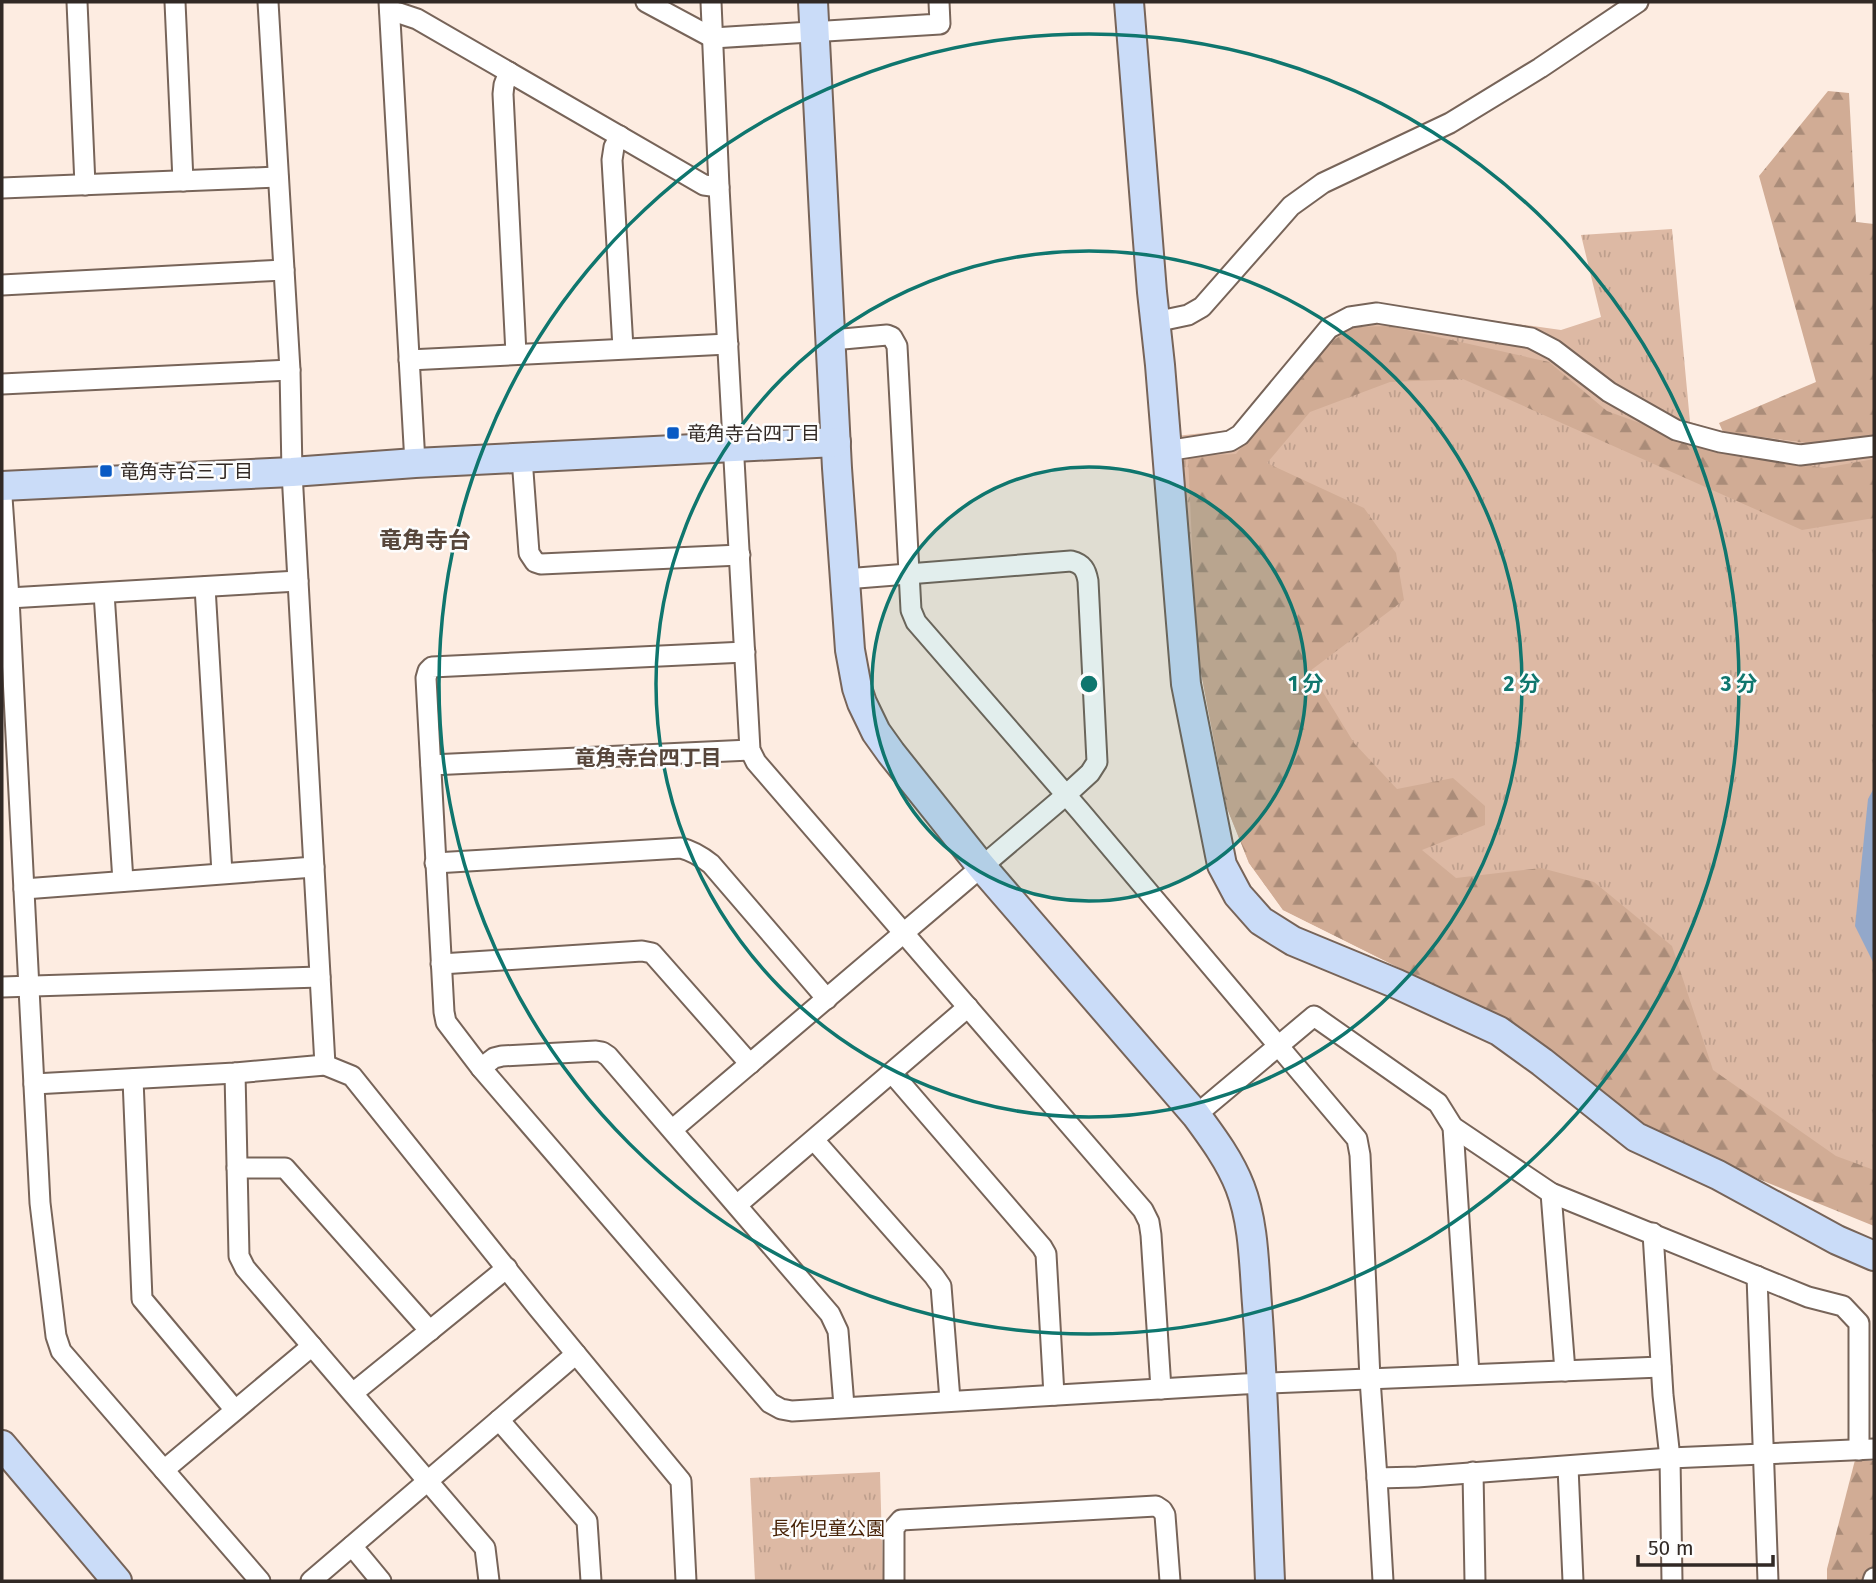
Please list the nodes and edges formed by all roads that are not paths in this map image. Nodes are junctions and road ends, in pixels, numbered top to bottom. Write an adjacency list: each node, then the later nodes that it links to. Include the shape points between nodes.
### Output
1 (77, 2): 17 (street)
2 (175, 2): 16 (street)
3 (268, 2): 15 (street)
4 (646, 2): 12 (street)
5 (711, 2): 12 (street)
6 (813, 2): 11 (street)
7 (939, 2): 11 (street, via 940,24)
8 (1129, 2): 22 (street)
9 (1638, 2): 22 (street, via 1450,123 1323,183 1291,206 1202,307)
10 (389, 7): 13 (street); 27 (street)
11 (816, 33): 12 (street); 23 (street)
12 (713, 38): 18 (street)
13 (509, 72): 14 (street); 26 (street, via 503,94)
14 (620, 136): 18 (street, via 704,185); 25 (street, via 612,160)
15 (278, 177): 16 (street); 20 (street)
16 (183, 181): 17 (street)
17 (85, 185): 19 (street)
18 (719, 187): 24 (street)
19 (2, 188)
20 (284, 270): 21 (street); 28 (street)
21 (2, 285)
22 (1155, 322): 33 (street)
23 (832, 340): 30 (street); 40 (street, via 887,335 896,341)
24 (728, 344): 25 (street); 32 (street)
25 (623, 348): 26 (street)
26 (516, 354): 27 (street)
27 (410, 360): 35 (street)
28 (290, 370): 29 (street); 36 (street)
29 (2, 384)
30 (836, 442): 32 (street); 41 (street)
31 (1874, 446): 33 (street, via 1801,455 1720,442 1676,429 1609,392 1554,349 1531,338 1377,313 1350,317 1329,328 1240,435 1230,441)
32 (734, 447): 34 (street); 39 (street)
33 (1166, 451): 79 (street, via 1186,684 1222,865 1238,895 1261,921 1293,941 1499,1031 1636,1137)
34 (522, 458): 35 (street); 39 (street, via 528,552 535,562)
35 (415, 463): 36 (street)
36 (292, 472): 37 (street); 42 (street)
37 (2, 486)
38 (2, 497): 45 (street)
39 (740, 555): 46 (street)
40 (910, 574): 41 (street); 49 (street, via 916,622); 49 (street, via 1071,561 1084,567 1098,754 1090,773)
41 (845, 579): 51 (street, via 853,672 868,718)
42 (298, 581): 43 (street); 52 (street)
43 (205, 587): 44 (street); 53 (street)
44 (104, 593): 45 (street); 54 (street)
45 (9, 598): 55 (street)
46 (745, 652): 47 (street); 48 (street, via 432,667 426,678)
47 (750, 750): 48 (street); 56 (street)
48 (431, 765): 50 (street)
49 (1066, 795): 51 (street); 63 (street)
50 (435, 863): 57 (street); 61 (street, via 681,848 692,851 711,864)
51 (981, 866): 56 (street); 71 (street)
52 (314, 867): 53 (street); 58 (street)
53 (222, 873): 54 (street)
54 (123, 881): 55 (street)
55 (24, 889): 59 (street)
56 (904, 933): 61 (street); 62 (street)
57 (441, 964): 64 (street, via 652,953); 66 (street, via 446,1022)
58 (320, 976): 59 (street); 65 (street)
59 (28, 985): 60 (street); 70 (street)
60 (2, 987)
61 (827, 999): 64 (street)
62 (968, 1007): 68 (street); 90 (street, via 1143,1210 1151,1235)
63 (1278, 1045): 71 (street); 72 (street, via 1314,1016 1438,1103); 88 (street, via 1357,1139)
64 (750, 1064): 73 (street)
65 (325, 1065): 67 (street); 80 (street, via 352,1076)
66 (481, 1068): 73 (street, via 502,1056 602,1052); 94 (street, via 770,1403 792,1410)
67 (234, 1073): 69 (street); 75 (street)
68 (892, 1073): 74 (street); 92 (street, via 1046,1254)
69 (133, 1079): 70 (street); 95 (street, via 142,1299)
70 (34, 1084): 102 (street, via 40,1203 61,1351)
71 (1196, 1115): 89 (street, via 1231,1167 1244,1199 1252,1240)
72 (1453, 1127): 76 (street); 87 (street)
73 (673, 1129): 77 (street)
74 (814, 1140): 77 (street); 93 (street, via 941,1286)
75 (237, 1168): 82 (street, via 285,1168); 83 (street, via 239,1256)
76 (1551, 1193): 78 (street); 86 (street)
77 (737, 1205): 94 (street, via 836,1323)
78 (1653, 1233): 81 (street); 85 (street)
79 (1874, 1256)
80 (507, 1268): 82 (street); 84 (street)
81 (1757, 1276): 98 (street, via 1843,1306 1859,1323); 99 (street)
82 (430, 1331): 91 (street)
83 (312, 1346): 91 (street); 95 (street)
84 (576, 1354): 96 (street); 113 (street, via 681,1481)
85 (1661, 1367): 86 (street); 100 (street)
86 (1565, 1371): 87 (street)
87 (1469, 1374): 88 (street)
88 (1370, 1379): 89 (street); 104 (street)
89 (1263, 1383): 90 (street); 116 (street)
90 (1161, 1389): 92 (street)
91 (353, 1393): 105 (street)
92 (1054, 1395): 93 (street)
93 (950, 1401): 94 (street)
94 (844, 1406)
95 (235, 1410): 102 (street)
96 (499, 1420): 105 (street); 112 (street, via 586,1521)
97 (2, 1445): 107 (street)
98 (1867, 1449): 99 (street)
99 (1763, 1454): 100 (street); 121 (street)
100 (1670, 1458): 101 (street); 120 (street)
101 (1568, 1466): 103 (street); 119 (street)
102 (164, 1470): 108 (street)
103 (1473, 1472): 104 (street); 118 (street)
104 (1377, 1478): 117 (street)
105 (428, 1480): 106 (street); 111 (street, via 485,1548)
106 (352, 1546): 109 (street); 110 (street)
107 (117, 1581)
108 (260, 1581)
109 (311, 1581)
110 (381, 1581)
111 (489, 1581)
112 (591, 1581)
113 (686, 1581)
114 (894, 1581): 115 (street, via 894,1528 901,1520 1156,1506 1165,1515)
115 (1170, 1581)
116 (1270, 1581)
117 (1382, 1581)
118 (1475, 1581)
119 (1573, 1581)
120 (1672, 1581)
121 (1768, 1581)

